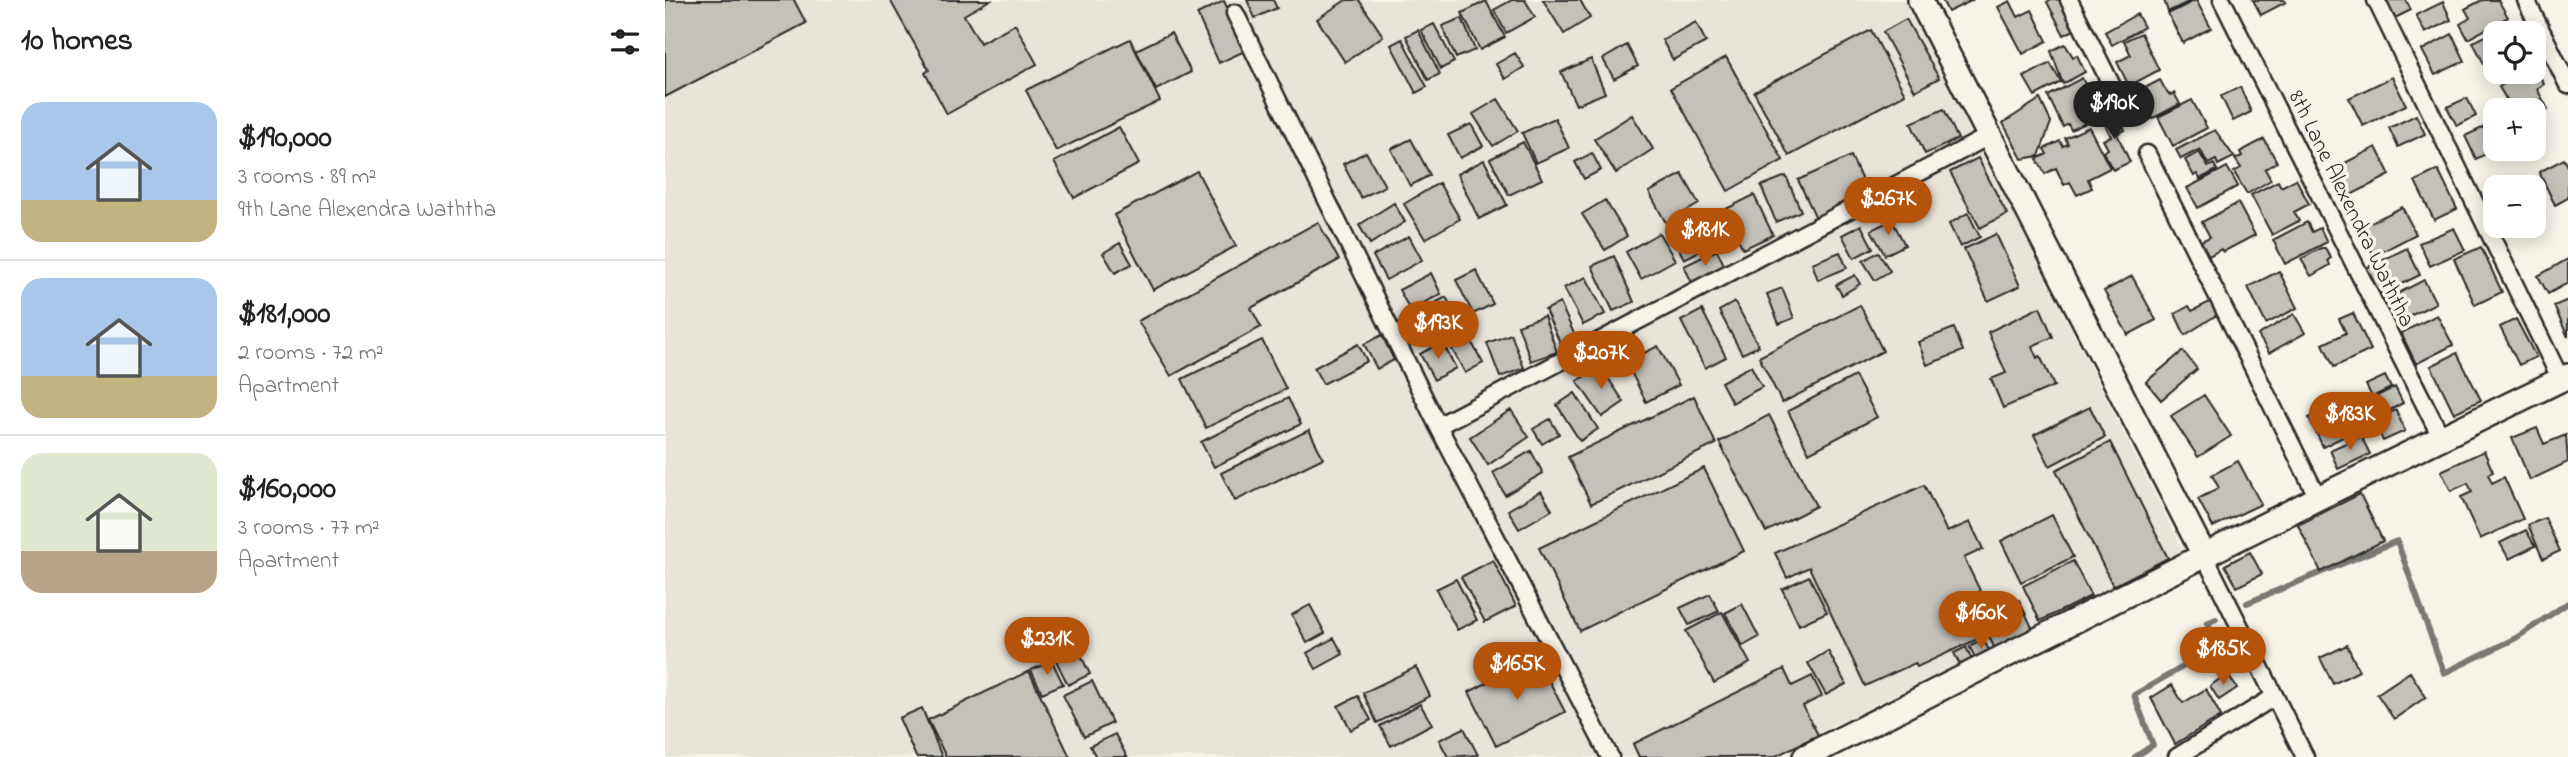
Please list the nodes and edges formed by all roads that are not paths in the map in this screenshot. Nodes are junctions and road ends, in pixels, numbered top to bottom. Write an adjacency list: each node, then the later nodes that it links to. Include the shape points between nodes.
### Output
1 (1920, 0): 9 (street)
2 (2069, 0): 8 (street)
3 (2222, 0): 13 (street, 8th Lane Alexendra Waththa)
4 (2376, 0): 11 (street)
5 (2526, 0): 7 (street)
6 (1235, 13): 12 (street)
7 (2568, 85)
8 (2114, 90)
9 (1989, 136): 12 (street); 15 (street)
10 (2147, 154): 14 (street)
11 (2564, 378): 13 (street)
12 (1438, 426): 17 (street)
13 (2441, 437): 14 (street)
14 (2318, 498): 15 (street)
15 (2205, 557): 16 (street); 18 (street)
16 (2274, 697): 19 (street); 20 (street)
17 (1610, 757)
18 (1805, 757)
19 (2177, 757)
20 (2305, 757)

